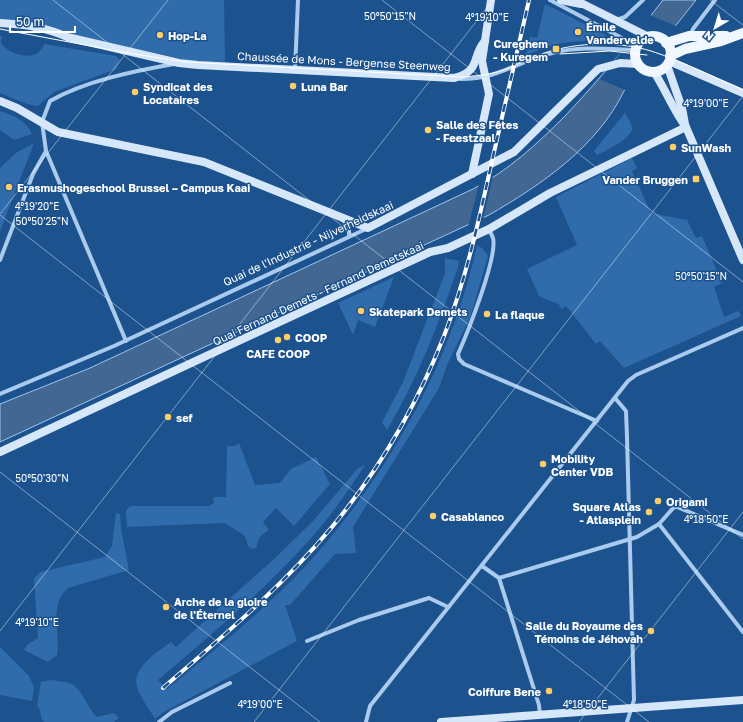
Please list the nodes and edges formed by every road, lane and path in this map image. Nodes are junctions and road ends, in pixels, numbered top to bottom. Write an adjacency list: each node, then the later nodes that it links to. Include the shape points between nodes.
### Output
1 (298, 0): 21 (street)
2 (550, 0): 17 (street)
3 (561, 0): 8 (main road)
4 (575, 0): 8 (main road)
5 (643, 0): 9 (street, via 625,17)
6 (715, 0): 12 (street)
7 (490, 1): 15 (main road)
8 (583, 5): 9 (main road)
9 (615, 21): 14 (main road)
10 (0, 23): 19 (main road, Chaussée de Mons - Bergense Steenweg, via 58,33)
11 (743, 33): 13 (main road)
12 (689, 36): 13 (main road); 16 (main road)
13 (732, 36): 18 (main road, via 685,49)
14 (649, 37): 16 (main road, via 658,37); 17 (main road)
15 (485, 41): 23 (main road, via 482,61); 24 (main road, via 480,46 474,67)
16 (667, 44): 18 (main road)
17 (634, 46): 20 (main road); 23 (street, Chaussée de Mons - Bergense Steenweg, via 623,49 581,48 557,52 535,58 508,71)
18 (669, 61): 22 (main road); 25 (main road); 28 (main road)
19 (179, 63): 21 (main road, Chaussée de Mons - Bergense Steenweg); 27 (street, via 133,72 58,97 50,102)
20 (638, 64): 22 (main road); 30 (main road, Quai de l'Industrie - Nijverheidskaai, via 620,63 598,69 514,152)
21 (295, 71): 24 (main road, Chaussée de Mons - Bergense Steenweg)
22 (651, 71): 28 (main road, via 666,89)
23 (485, 76): 24 (street, Chaussée de Mons - Bergense Steenweg); 30 (main road, via 489,94)
24 (454, 78)
25 (743, 93)
26 (0, 101): 27 (main road)
27 (42, 122): 29 (street); 31 (main road, via 58,132 204,162)
28 (686, 127): 33 (main road, Quai Fernand Demets - Fernand Demetskaai, via 550,192); 36 (main road)
29 (46, 151): 35 (street, via 34,174); 38 (street)
30 (472, 174): 32 (main road, Quai de l'Industrie - Nijverheidskaai)
31 (338, 216): 32 (main road); 34 (street, via 348,225)
32 (368, 228): 34 (street, Quai de l'Industrie - Nijverheidskaai)
33 (488, 230): 41 (street, via 493,239 491,258 471,324 458,354 459,359 464,364); 42 (main road, Quai Fernand Demets - Fernand Demetskaai, via 448,248 430,252)
34 (349, 236): 38 (street, Quai de l'Industrie - Nijverheidskaai)
35 (0, 260)
36 (743, 260)
37 (743, 328): 40 (street, via 636,375)
38 (126, 341): 39 (street, Quai de l'Industrie - Nijverheidskaai)
39 (0, 394)
40 (615, 398): 41 (street); 45 (street, via 626,412)
41 (597, 421): 46 (street)
42 (0, 452)
43 (659, 524): 44 (street, via 675,506); 45 (street, via 645,534); 49 (street)
44 (743, 535)
45 (630, 539): 47 (street); 53 (street, via 634,700)
46 (482, 566): 47 (street); 48 (street)
47 (499, 578): 54 (street)
48 (448, 607): 50 (street, via 429,598 360,620); 56 (street, via 370,706)
49 (743, 632)
50 (307, 641)
51 (230, 683): 55 (street, via 172,712)
52 (743, 700): 53 (main road)
53 (632, 708): 54 (main road); 58 (street)
54 (540, 715): 57 (main road)
55 (159, 722)
56 (366, 722)
57 (441, 722)
58 (627, 722)

